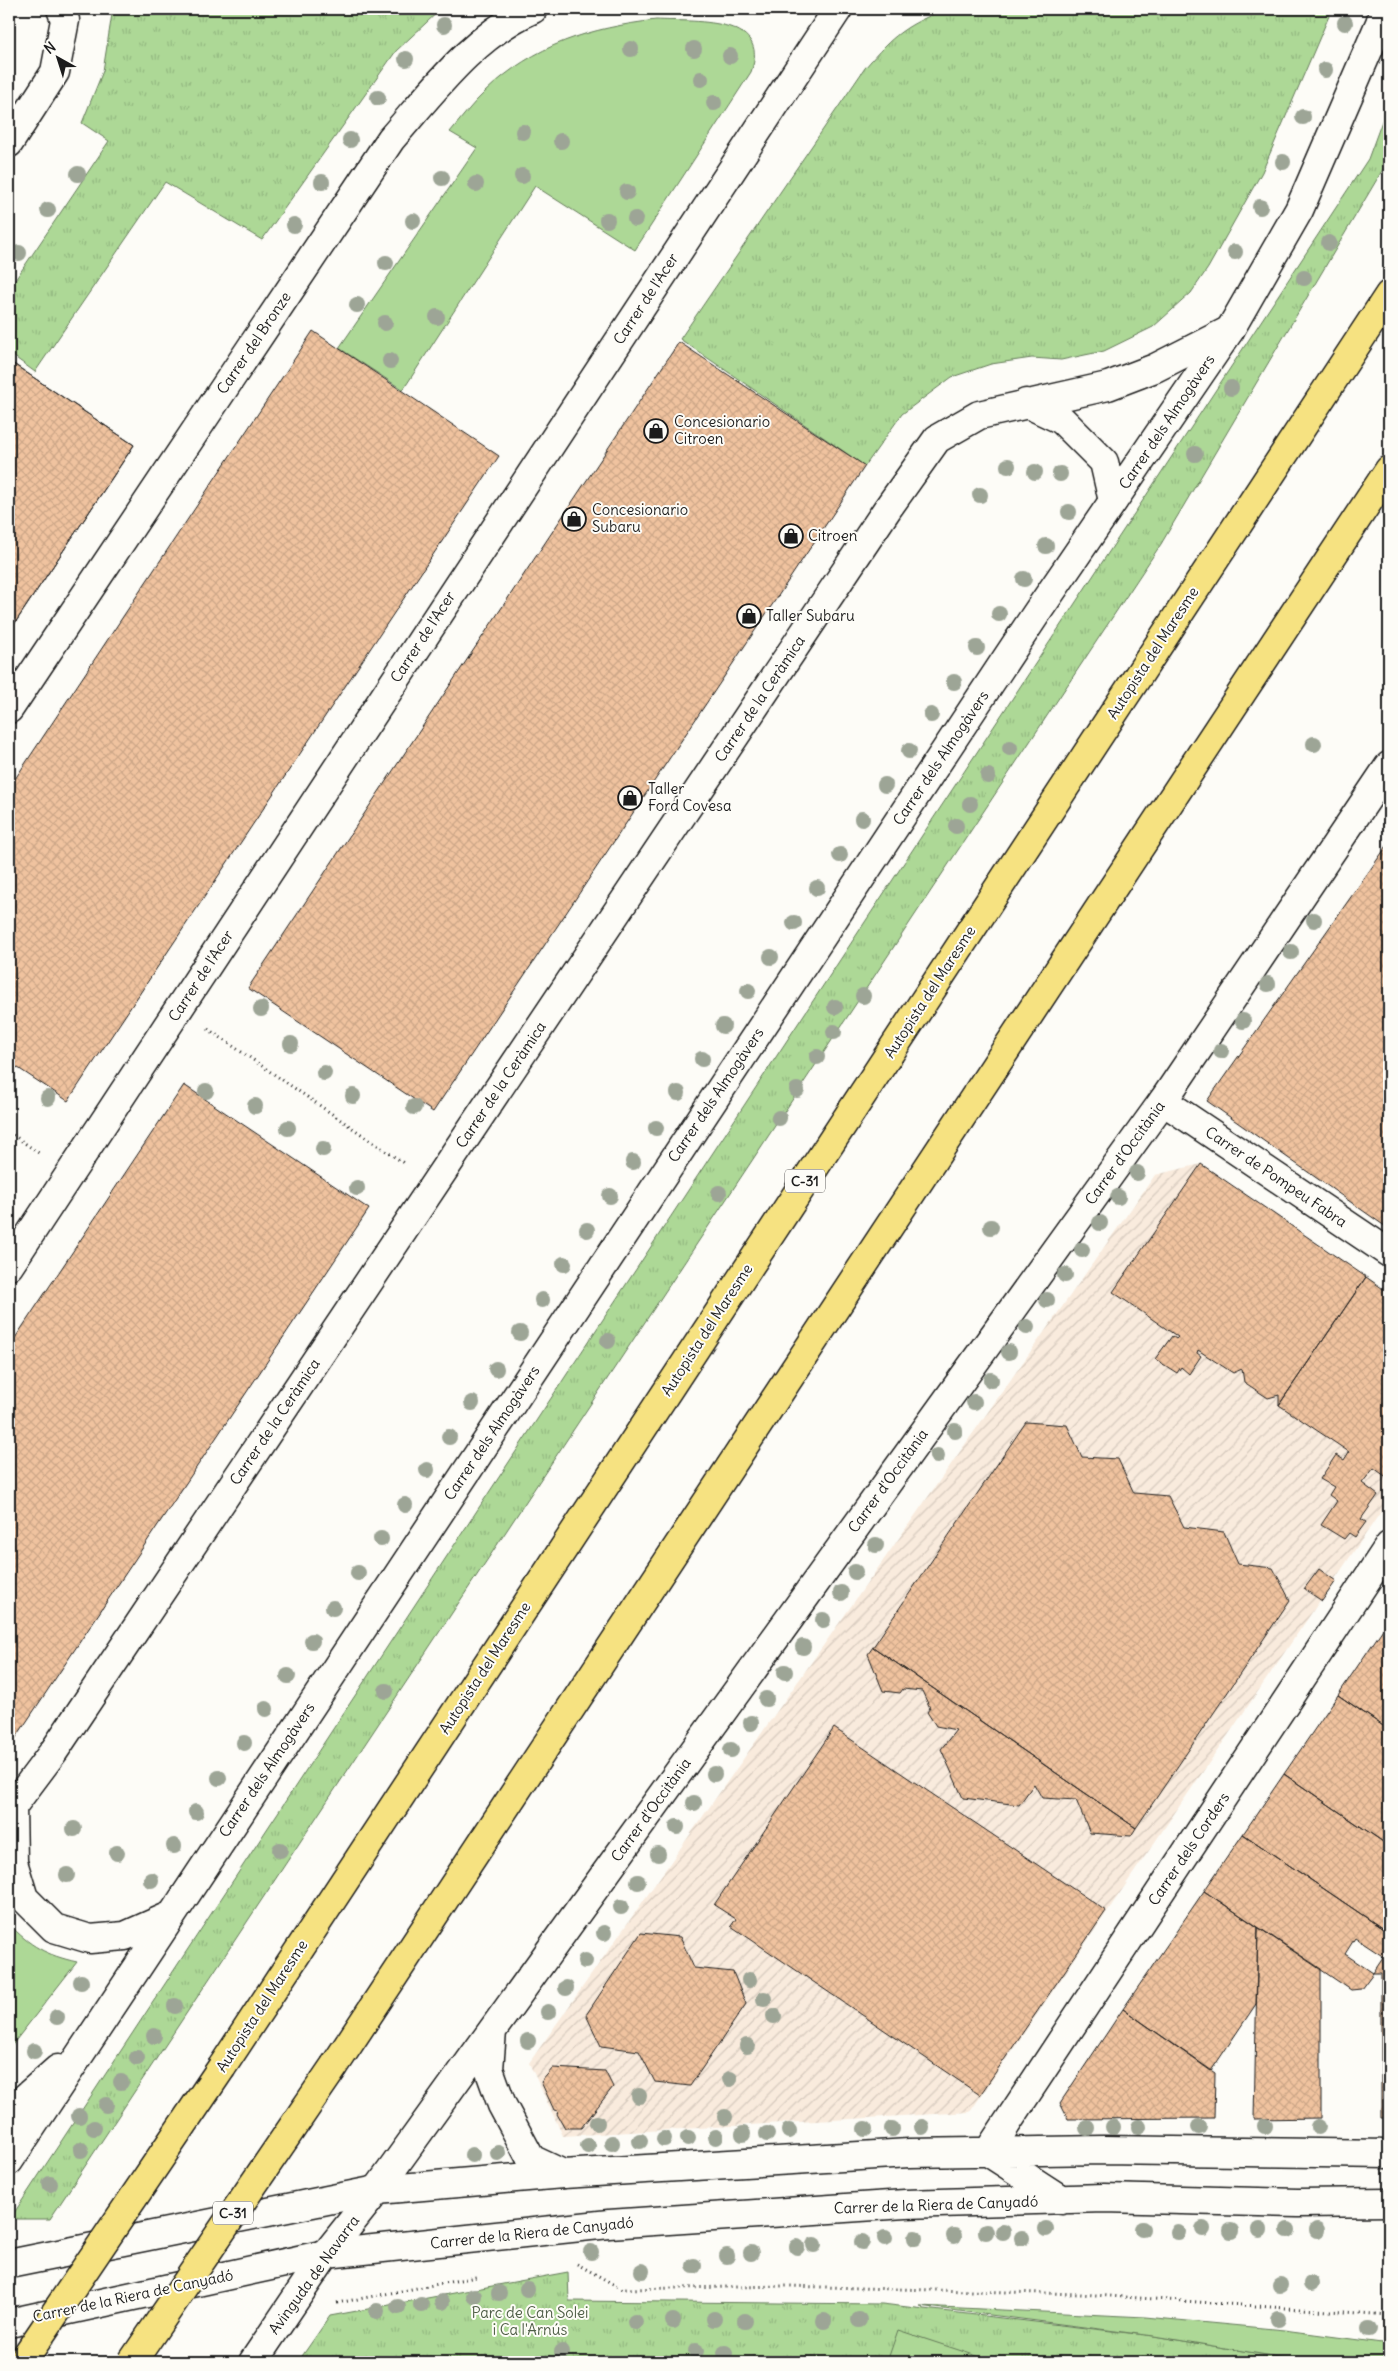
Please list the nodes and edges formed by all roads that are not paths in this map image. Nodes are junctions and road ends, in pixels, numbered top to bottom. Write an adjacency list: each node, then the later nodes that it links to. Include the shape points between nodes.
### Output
1 (61, 9): 5 (street, via 64,20 55,72)
2 (533, 9): 11 (street, Carrer del Bronze, via 512,18 457,63 391,139)
3 (838, 9): 15 (street, Carrer de l'Acer)
4 (1384, 9): 7 (street, Carrer dels Almogàvers, via 1299,210)
5 (9, 143)
6 (1389, 295): 32 (highway, Autopista del Maresme / C-31, bridge, via 222,2067)
7 (1230, 330): 8 (street, Carrer de la Ceràmica, via 1155,368 1108,386); 10 (street, Carrer dels Almogàvers)
8 (1026, 403): 10 (street, via 1062,420 1104,462); 17 (street, Carrer de la Ceràmica, via 979,415 937,439 54,1751)
9 (1389, 470): 33 (highway, C-31, bridge, via 334,2065)
10 (1113, 501): 18 (street, Carrer dels Almogàvers)
11 (9, 709)
12 (1389, 766): 13 (street, Carrer d'Occitània)
13 (1163, 1101): 14 (street, Carrer de Pompeu Fabra); 19 (street, Carrer d'Occitània)
14 (1389, 1253)
15 (9, 1266)
16 (1389, 1546): 22 (street, Carrer dels Corders)
17 (10, 1808): 18 (street, via 13,1862 24,1898 54,1928 90,1939 125,1936)
18 (170, 1916): 20 (street, Carrer dels Almogàvers)
19 (492, 2031): 25 (street, via 489,2069 502,2105 531,2159); 26 (street, Carrer d'Occitània)
20 (84, 2047): 21 (street); 24 (street, Carrer dels Almogàvers)
21 (9, 2112)
22 (988, 2152): 23 (street, via 1103,2150); 25 (street); 27 (street, Carrer de la Riera de Canyadó)
23 (1389, 2154)
24 (9, 2161)
25 (563, 2174): 26 (street)
26 (377, 2190): 29 (street, Avinguda de Navarra); 30 (street)
27 (1062, 2200): 28 (street, Carrer de la Riera de Canyadó); 29 (street, Carrer de la Riera de Canyadó, via 905,2204 610,2224)
28 (1389, 2202)
29 (326, 2254): 31 (street, Carrer de la Riera de Canyadó); 34 (street, Avinguda de Navarra)
30 (9, 2264)
31 (9, 2323)
32 (22, 2362)
33 (132, 2362)
34 (253, 2362)

